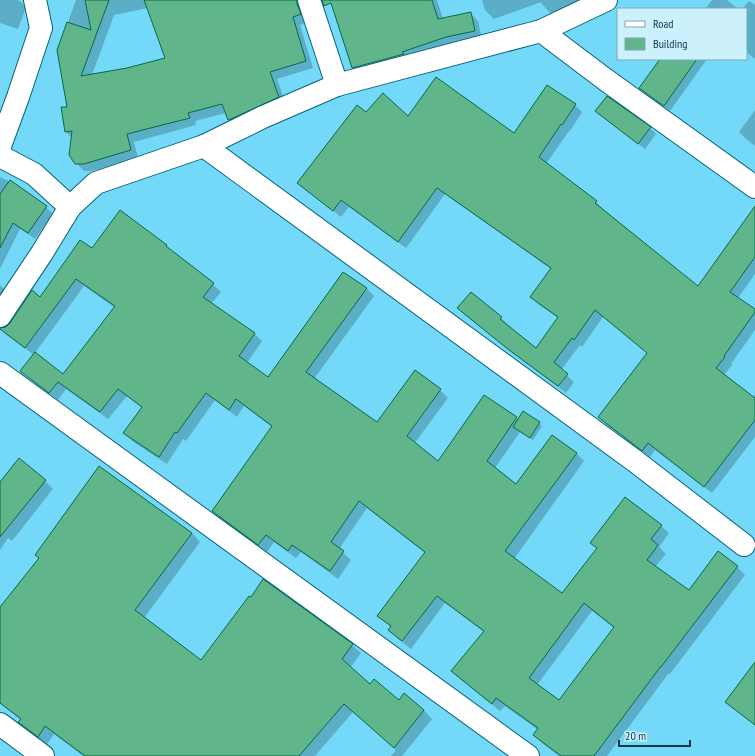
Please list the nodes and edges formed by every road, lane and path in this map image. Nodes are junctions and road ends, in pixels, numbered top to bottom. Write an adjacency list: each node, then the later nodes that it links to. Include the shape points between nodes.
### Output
1 (35, 0): 6 (street, via 41,28)
2 (309, 0): 5 (street)
3 (606, 0): 4 (street)
4 (541, 31): 5 (street); 9 (street)
5 (337, 85): 7 (street)
6 (0, 146)
7 (204, 146): 10 (street, via 96,183); 13 (street, via 635,460)
8 (0, 156): 10 (street, via 34,174)
9 (755, 187)
10 (70, 207): 11 (street)
11 (0, 316)
12 (0, 374): 16 (street)
13 (744, 545)
14 (0, 724): 15 (street)
15 (43, 756)
16 (528, 756)

